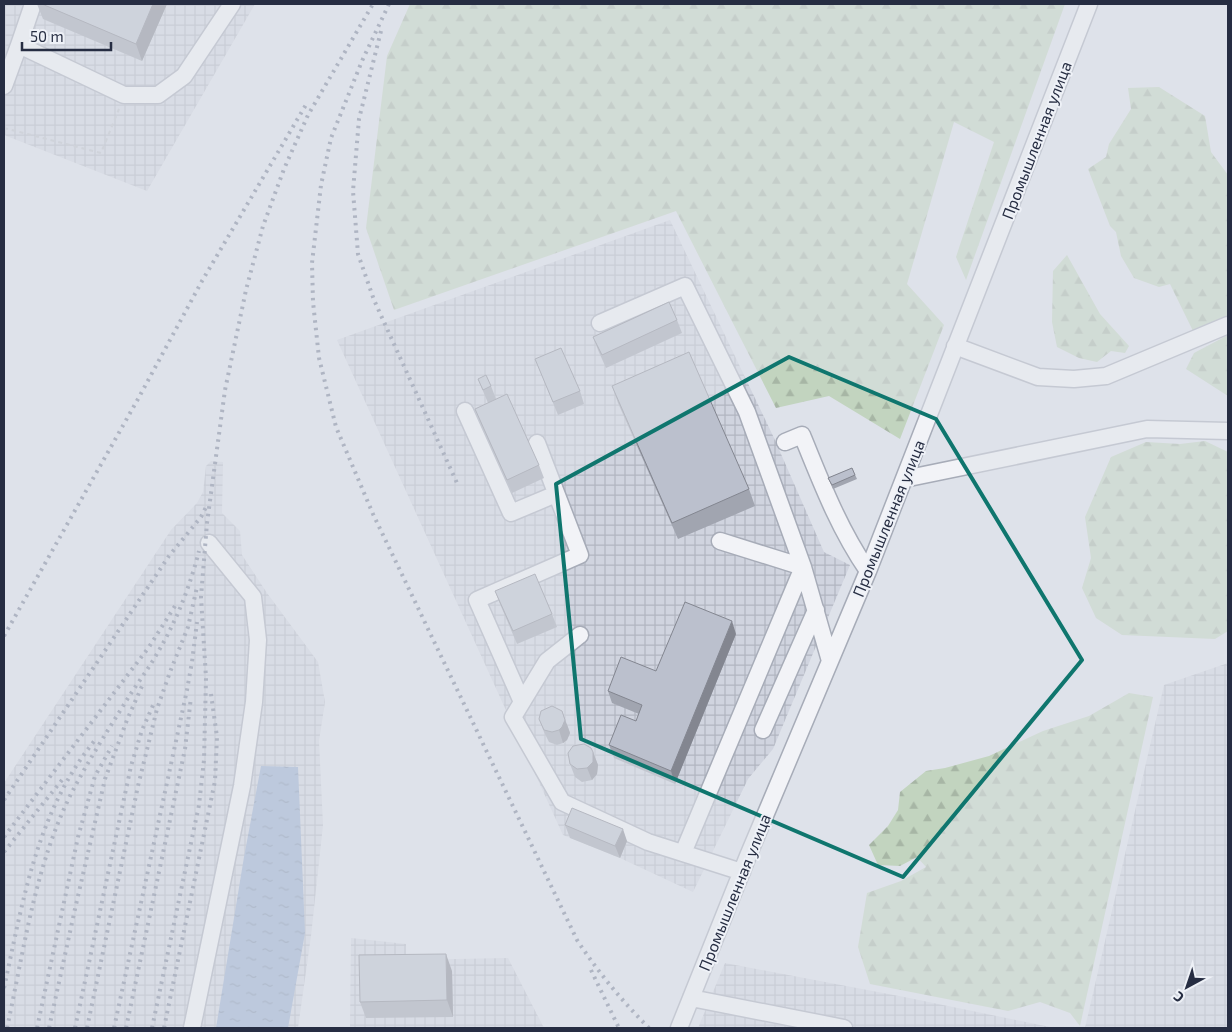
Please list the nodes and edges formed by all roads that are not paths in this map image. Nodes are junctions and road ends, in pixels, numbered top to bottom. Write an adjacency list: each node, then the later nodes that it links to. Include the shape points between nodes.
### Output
1 (33, 4): 4 (street)
2 (232, 4): 4 (street, via 184,76 158,95 124,95)
3 (1089, 4): 8 (street, Промышленная улица)
4 (19, 45): 5 (street)
5 (4, 86)
6 (600, 323): 17 (street, via 685,286 747,412)
7 (1228, 325): 8 (street, via 1106,376 1082,378 1038,377)
8 (956, 346): 13 (street, Промышленная улица)
9 (465, 411): 14 (street, via 511,513)
10 (1228, 431): 13 (street, via 1147,429)
11 (785, 442): 18 (street, via 802,435 826,495 850,544)
12 (537, 443): 14 (street)
13 (904, 479): 18 (street, Промышленная улица)
14 (556, 494): 22 (street, via 580,556 477,600)
15 (720, 541): 17 (street)
16 (209, 542): 27 (street, via 253,597 258,640 254,702 242,786)
17 (803, 567): 19 (street); 24 (street)
18 (868, 571): 21 (street, Промышленная улица)
19 (816, 610): 21 (street); 23 (street)
20 (580, 635): 22 (street, via 547,662)
21 (830, 661): 25 (street, Промышленная улица)
22 (522, 702): 24 (street, via 513,717 562,802 648,842)
23 (763, 730)
24 (683, 853): 25 (street)
25 (742, 872): 26 (street, Промышленная улица)
26 (691, 998): 28 (street, Промышленная улица); 29 (street)
27 (192, 1028)
28 (679, 1028)
29 (844, 1028)

